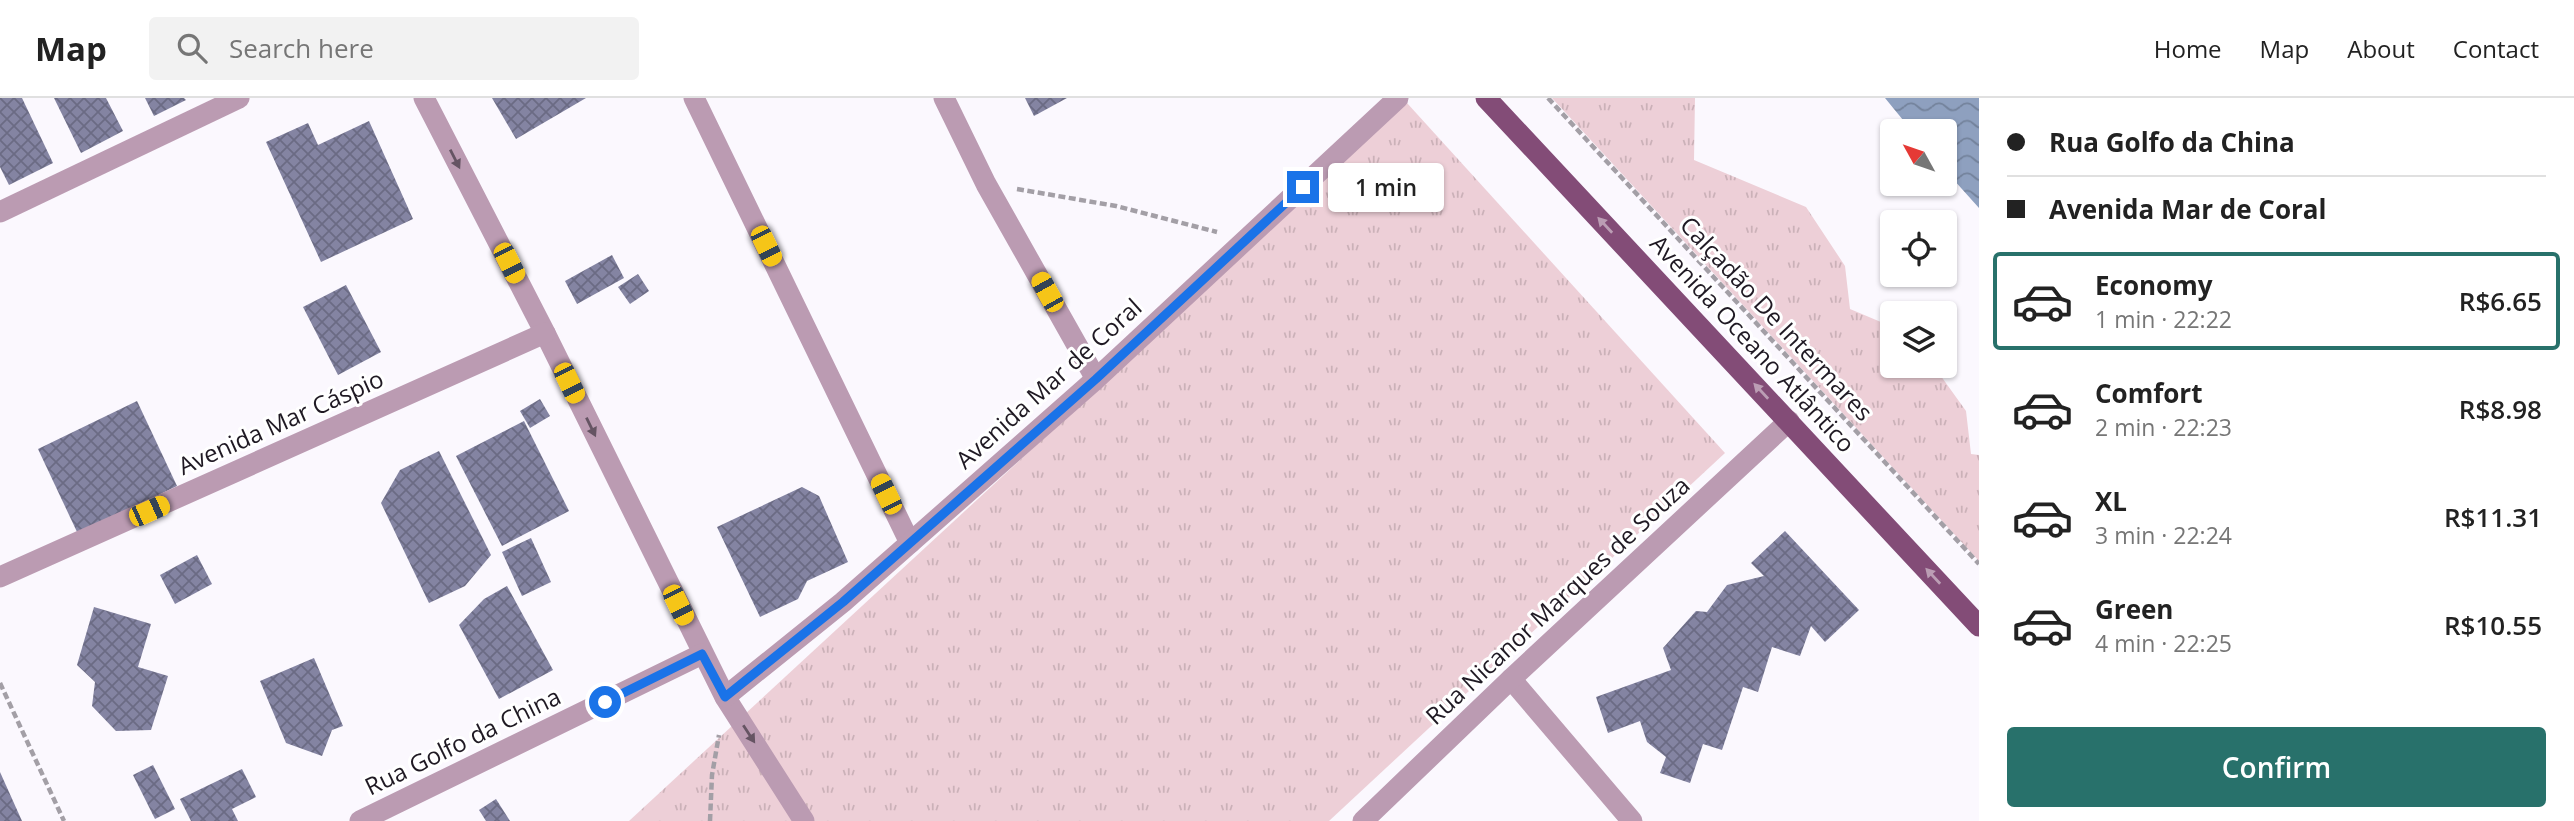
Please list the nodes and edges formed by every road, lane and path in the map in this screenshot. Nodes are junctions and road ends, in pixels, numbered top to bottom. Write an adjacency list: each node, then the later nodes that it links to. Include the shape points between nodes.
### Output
1 (239, 98): 9 (street)
2 (424, 98): 11 (street, one-way to 11)
3 (694, 98): 14 (street)
4 (944, 98): 8 (street)
5 (1398, 98): 10 (street, Avenida Mar de Coral)
6 (1486, 98): 13 (main road, Avenida Oceano Atlântico, one-way to 6)
7 (1548, 98): 15 (path, Calçadão De Intermares)
8 (986, 184): 10 (path, via 1116,206); 12 (street)
9 (0, 212)
10 (1245, 239): 12 (street, Avenida Mar de Coral)
11 (545, 333): 16 (street, Avenida Mar Cáspio); 18 (street, one-way to 18)
12 (1096, 379): 14 (street, Avenida Mar de Coral)
13 (1789, 421): 17 (main road, Avenida Oceano Atlântico, one-way to 13); 19 (street, Rua Nicanor Marques de Souza)
14 (910, 543): 21 (street, Avenida Mar de Coral)
15 (1979, 564)
16 (0, 577)
17 (1979, 626)
18 (702, 654): 21 (street); 23 (street, Rua Golfo da China)
19 (1511, 679): 26 (street, Rua Nicanor Marques de Souza); 27 (street)
20 (0, 683): 22 (path)
21 (725, 697): 24 (path, via 712,775); 25 (street, one-way to 25)
22 (64, 821)
23 (360, 821)
24 (710, 821)
25 (804, 821)
26 (1363, 821)
27 (1632, 821)

